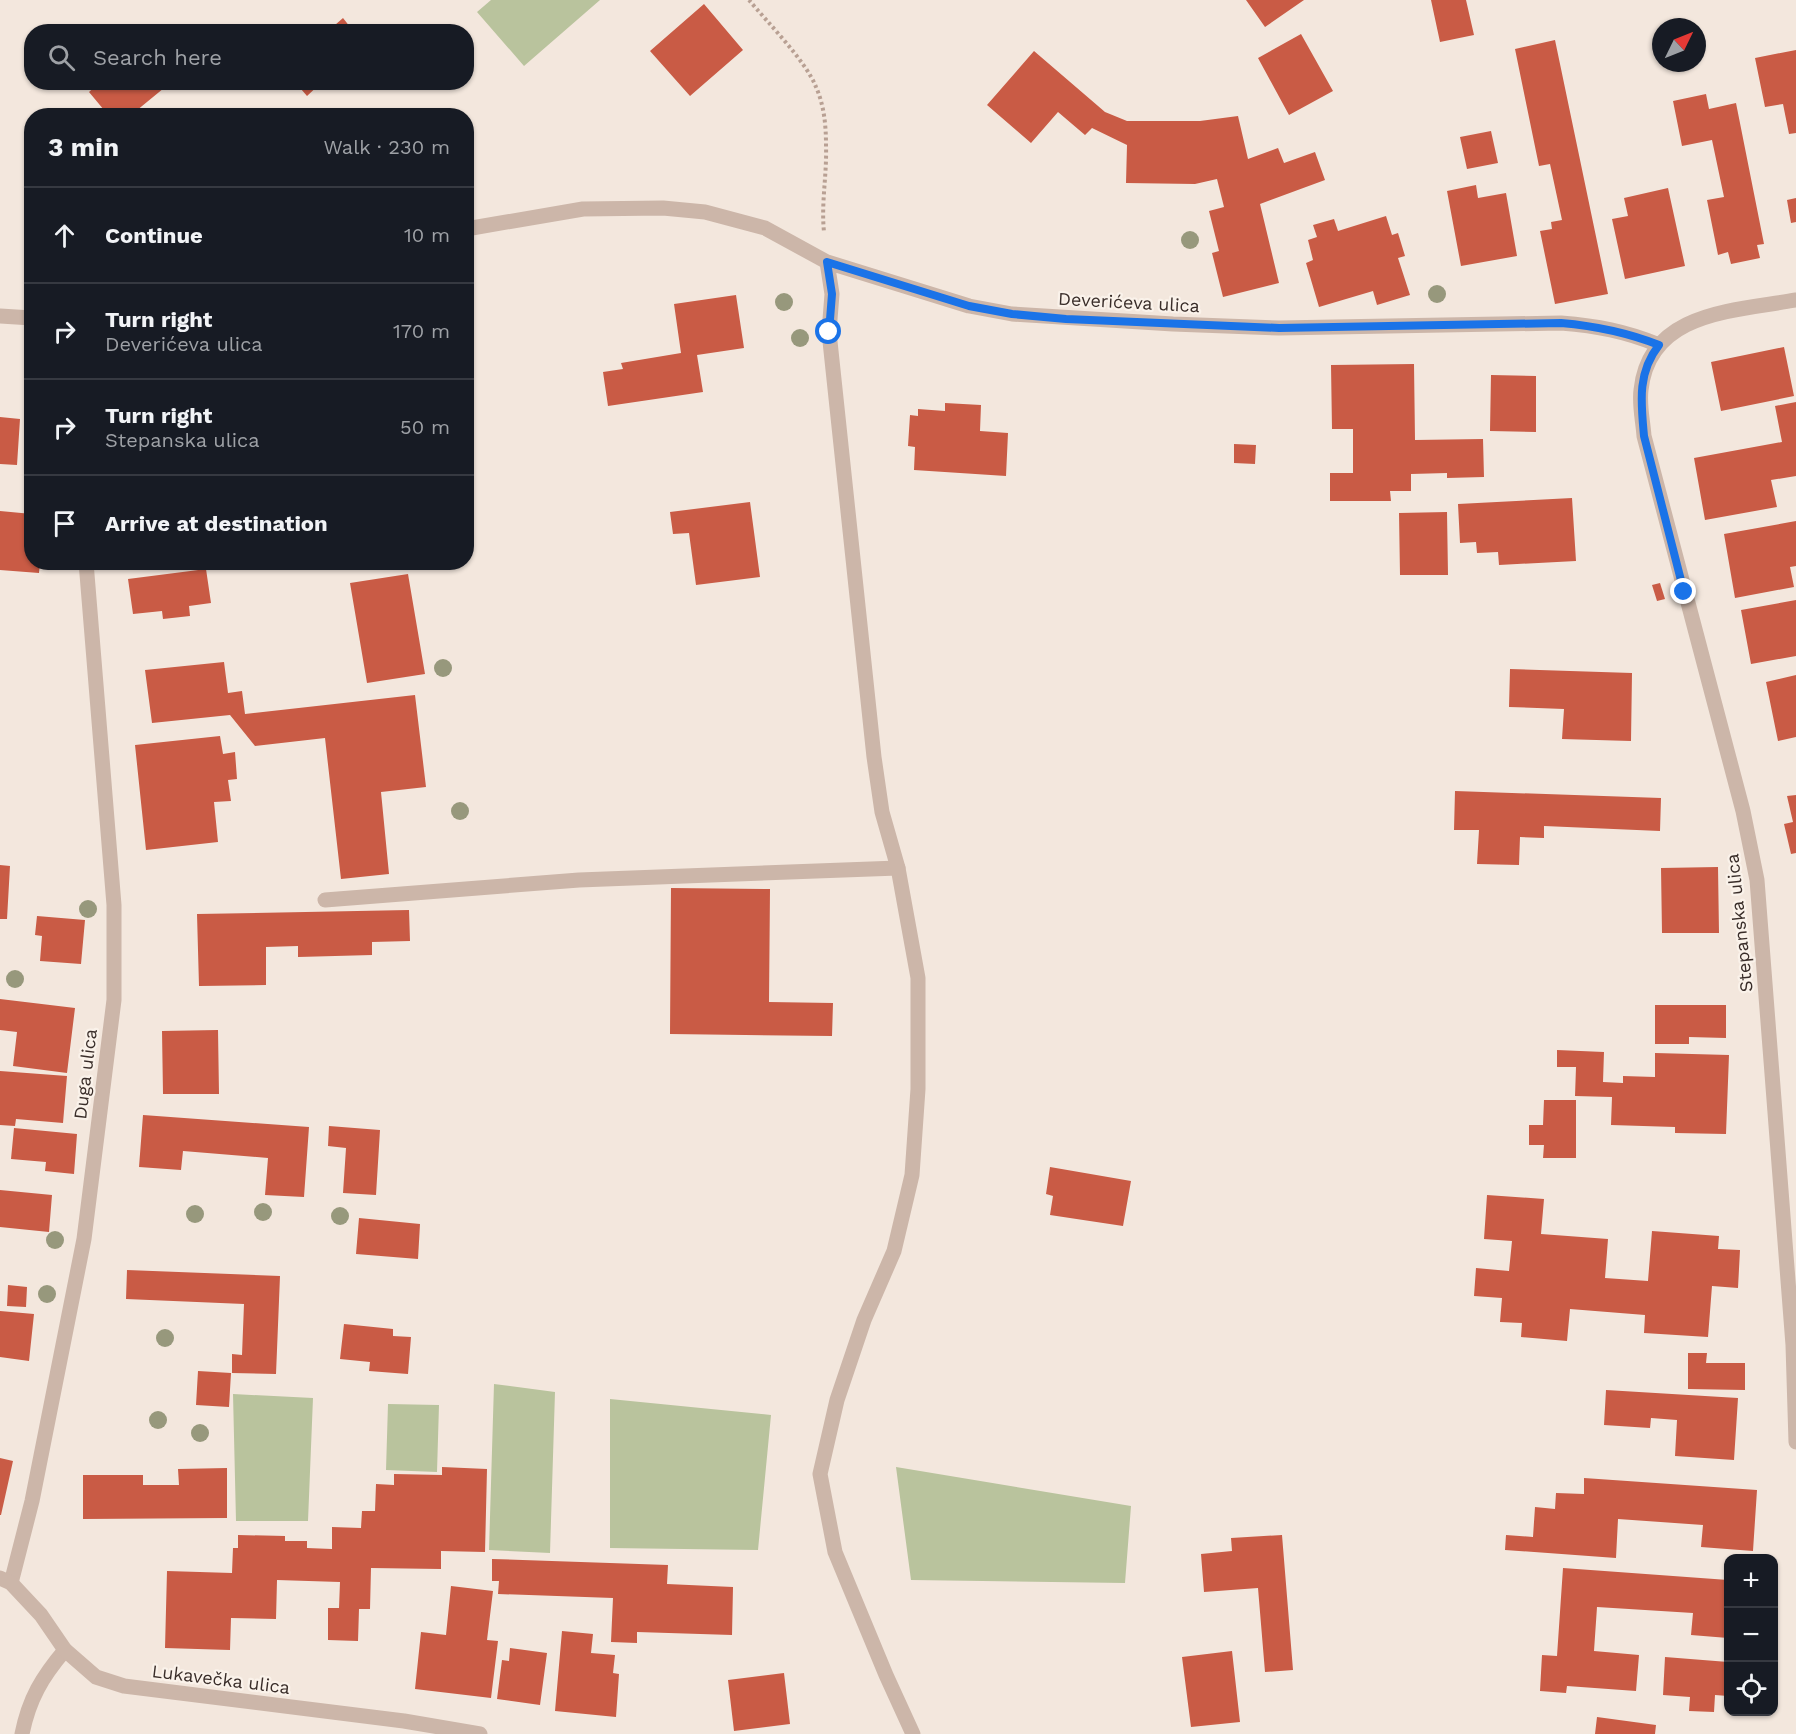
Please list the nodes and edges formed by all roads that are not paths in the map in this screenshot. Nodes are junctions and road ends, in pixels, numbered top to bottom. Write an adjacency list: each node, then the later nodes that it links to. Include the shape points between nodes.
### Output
1 (474, 228): 2 (street, Deverićeva ulica, via 583,209 705,212 765,228)
2 (827, 262): 6 (street, Deverićeva ulica, via 969,306 1012,314 1279,328 1561,323 1633,334); 8 (street, via 832,294 829,332 874,757 882,812)
3 (1796, 300): 6 (street, via 1692,321 1674,330)
4 (0, 316): 5 (street)
5 (24, 318)
6 (1659, 345): 10 (street, Stepanska ulica, via 1649,358 1641,392 1644,436 1743,812 1757,880)
7 (87, 570): 12 (street, Duga ulica, via 114,905 114,1000 84,1239 32,1501)
8 (898, 868): 9 (street, via 579,880); 16 (street, via 918,978 918,1089 912,1175 894,1251 864,1320 837,1400 820,1474 835,1552)
9 (325, 900)
10 (1794, 1345): 11 (street, Stepanska ulica)
11 (1796, 1442)
12 (5, 1581): 13 (street, Lukavečka ulica, via 41,1615)
13 (65, 1650): 14 (street, via 45,1674 31,1700); 15 (street, Lukavečka ulica, via 96,1677 124,1686)
14 (22, 1734)
15 (480, 1734)
16 (913, 1734)

